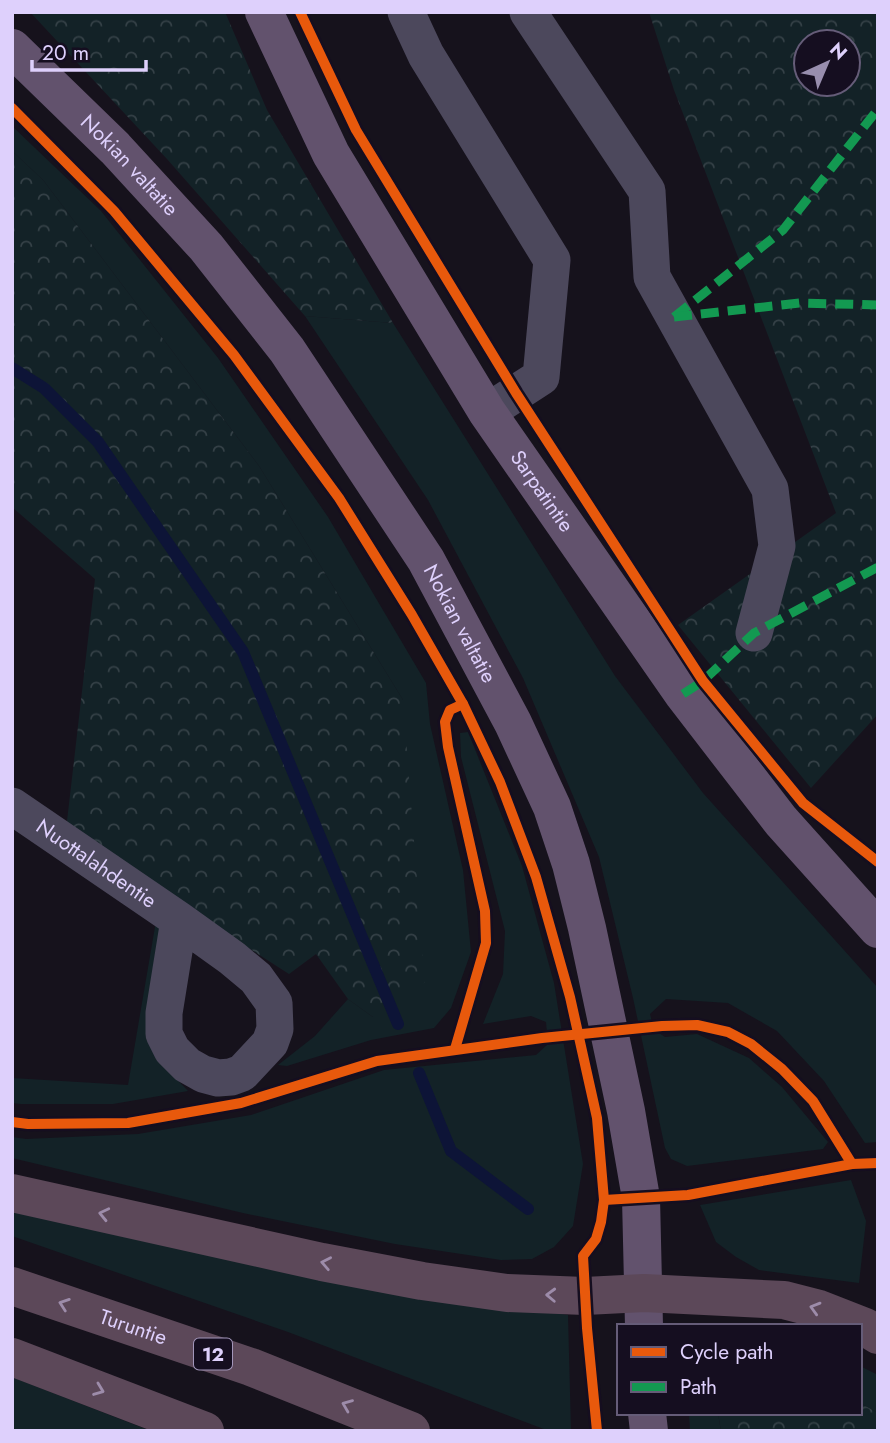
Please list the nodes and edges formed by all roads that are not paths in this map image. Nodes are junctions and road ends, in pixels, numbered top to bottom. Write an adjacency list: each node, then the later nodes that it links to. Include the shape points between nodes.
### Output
1 (264, 12): 5 (main road, Sarpatintie, via 331,154)
2 (406, 12): 5 (street, via 426,55 552,260 541,377)
3 (528, 12): 6 (street, via 647,191 652,277 770,489 777,546)
4 (12, 48): 12 (main road, Nokian valtatie, via 115,148 206,247 286,350 426,560 513,723 551,807 587,928 641,1198)
5 (487, 412): 9 (main road, Sarpatintie, via 682,694 781,821)
6 (754, 633)
7 (12, 806): 8 (street, Nuottalahdentie)
8 (179, 920)
9 (878, 929)
10 (12, 1193): 12 (highway, one-way to 10, via 585,1296 507,1293 422,1281)
11 (12, 1286): 18 (highway, Turuntie / 12, one-way to 11, via 251,1367)
12 (644, 1309): 13 (highway, one-way to 12, via 784,1300)
13 (857, 1324)
14 (862, 1326): 15 (highway, one-way to 14)
15 (878, 1335)
16 (12, 1357): 17 (highway, one-way to 17)
17 (205, 1431)
18 (411, 1431)

